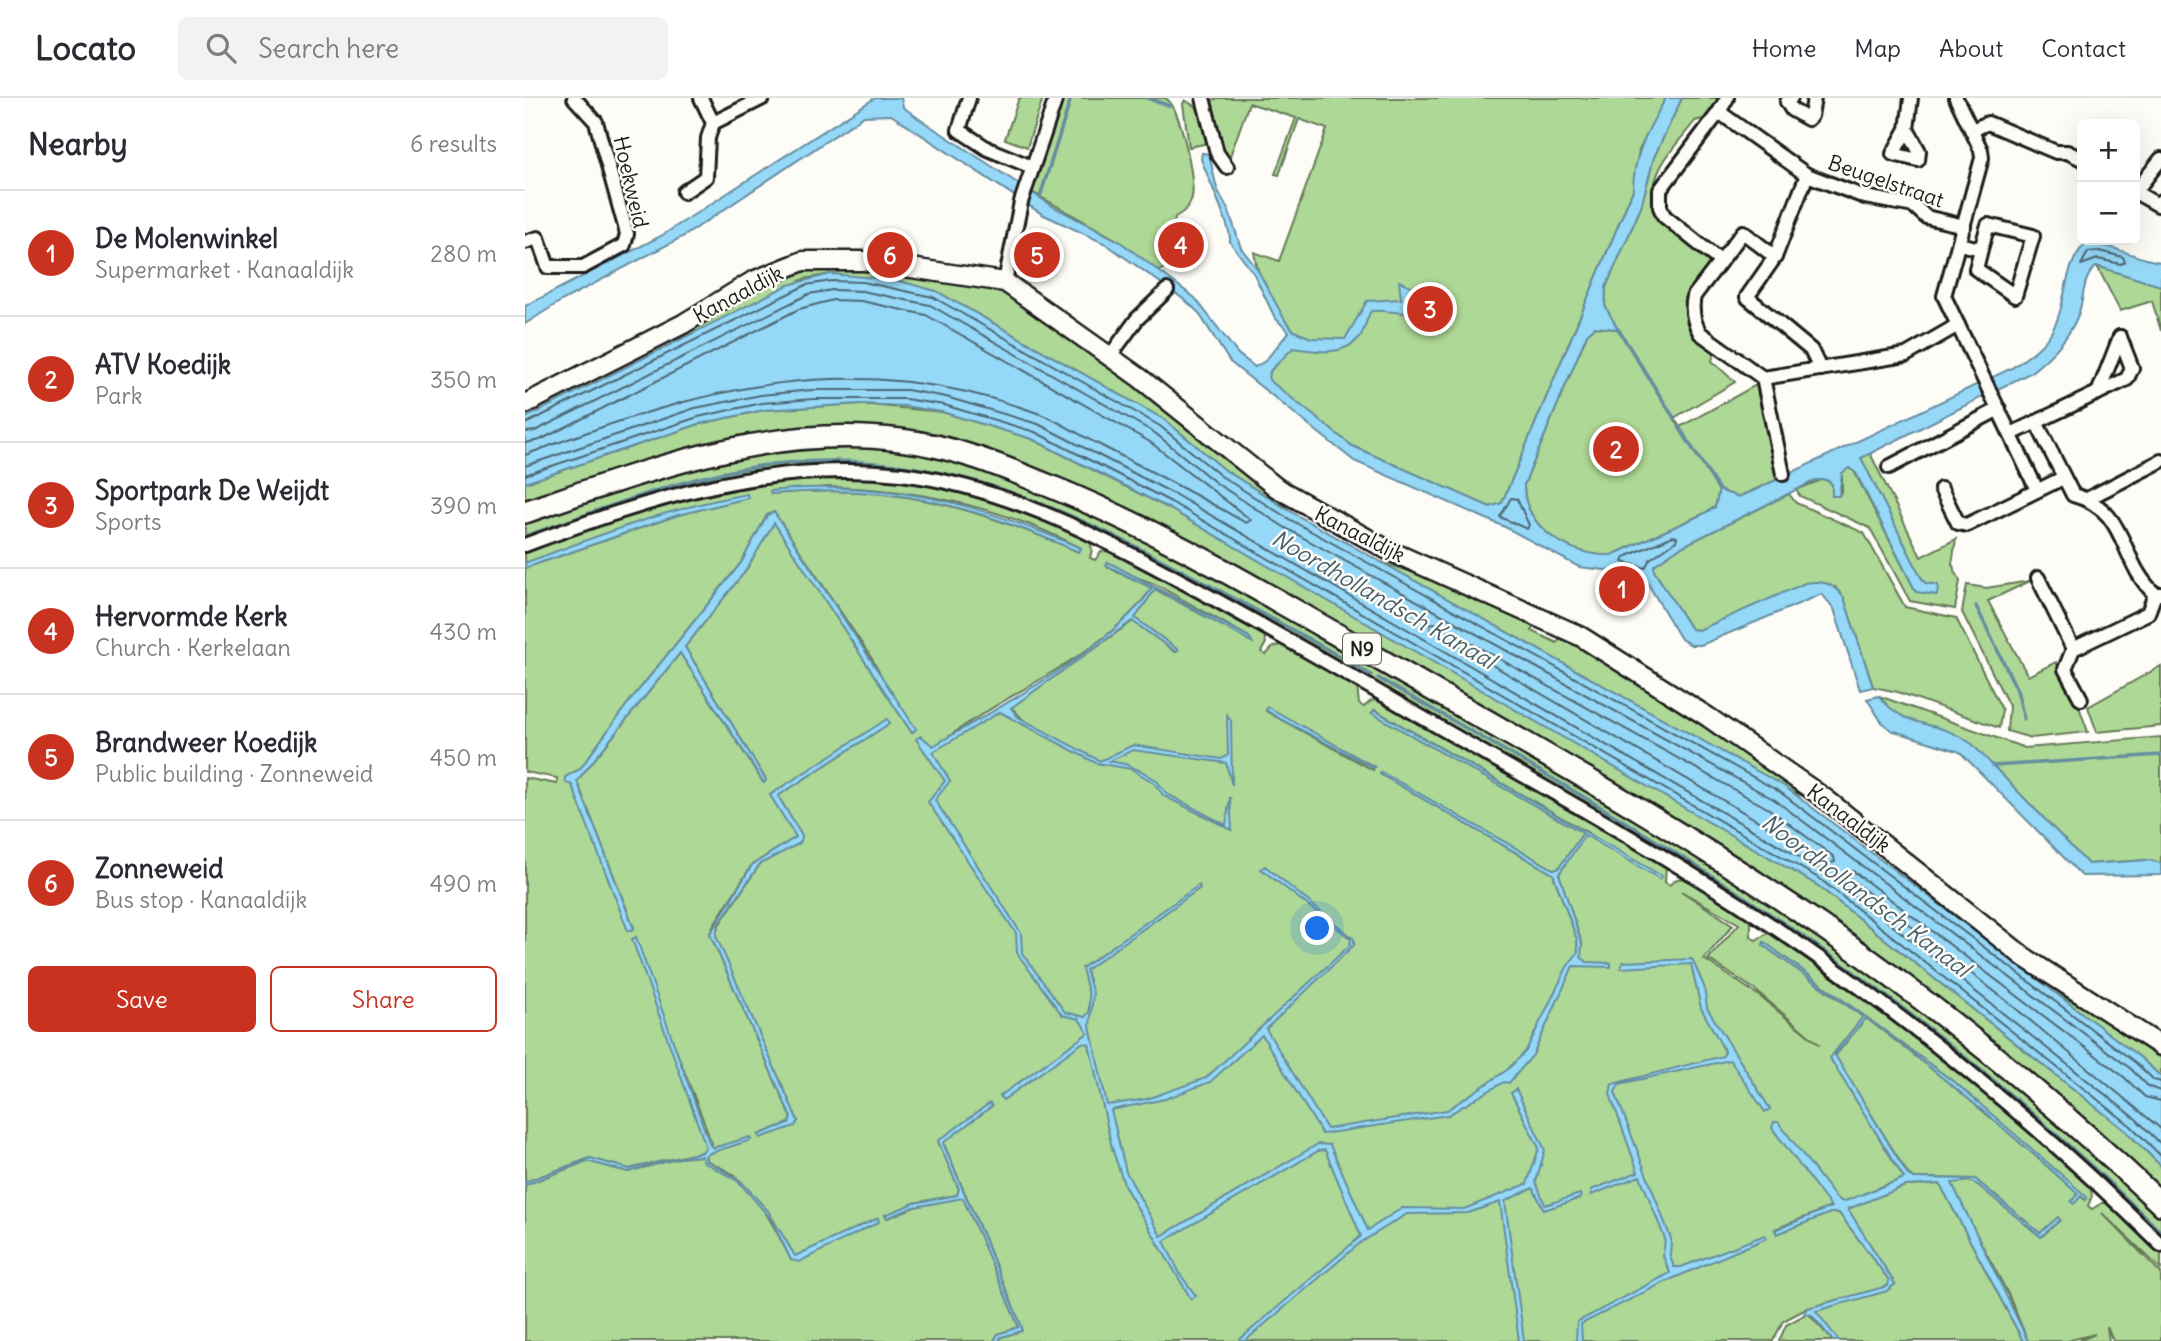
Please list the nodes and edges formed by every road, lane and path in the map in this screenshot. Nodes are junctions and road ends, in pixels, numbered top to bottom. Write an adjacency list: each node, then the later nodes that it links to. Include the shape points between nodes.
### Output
1 (574, 98): 26 (street, Hoekweid, via 596,122 627,234 624,245 583,267 548,267 538,239)
2 (701, 98): 13 (street)
3 (763, 98): 13 (street)
4 (969, 98): 18 (street, via 959,130 988,149)
5 (1056, 98): 18 (street)
6 (1203, 98): 19 (street, via 1217,153)
7 (1727, 98): 12 (street)
8 (1791, 98): 9 (street, via 1787,102 1792,110 1808,119)
9 (1814, 98)
10 (1911, 98): 14 (street)
11 (1953, 99): 15 (street)
12 (1719, 112): 20 (street, Beugelstraat); 30 (street, via 1660,190 1659,199 1664,216)
13 (713, 123): 22 (street, via 706,177)
14 (1907, 129)
15 (1972, 130): 16 (street, via 1988,123); 25 (street, via 1982,159)
16 (2077, 157)
17 (2161, 159): 21 (street)
18 (1032, 167): 31 (street)
19 (1227, 167)
20 (1807, 175): 25 (street, Beugelstraat, via 1865,197 1914,206 1926,217); 29 (street)
21 (2140, 186)
22 (684, 192)
23 (2140, 195): 24 (street, via 2158,205)
24 (2161, 201)
25 (1964, 226): 27 (street)
26 (525, 242)
27 (1959, 244): 28 (street); 33 (street, via 1944,296)
28 (1981, 249): 28 (street, via 1988,225 2033,236 2015,296 1976,269)
29 (1775, 257): 30 (street, via 1743,232); 35 (street, via 1747,297 1811,350)
30 (1720, 261): 36 (street, via 1694,296 1695,324)
31 (1005, 282): 34 (street, Kanaaldijk); 39 (street, Kanaaldijk, via 864,261 803,261 753,281 683,324)
32 (1167, 290): 34 (street, via 1137,319)
33 (1958, 325): 35 (street, via 1906,355); 38 (street)
34 (1110, 356): 55 (street, Kanaaldijk, via 1277,488 1328,519 1580,636 1708,717 1828,800 2024,957)
35 (1820, 369): 36 (street)
36 (1763, 378): 44 (street)
37 (2098, 393): 40 (street)
38 (1996, 403): 41 (street); 43 (street)
39 (525, 404)
40 (2036, 422): 41 (street); 45 (street)
41 (2011, 434): 47 (street)
42 (2161, 461): 48 (street)
43 (1889, 467)
44 (1783, 474)
45 (2063, 478): 47 (street); 48 (street, via 2073,495)
46 (1941, 489): 47 (street, via 1958,523 1967,525)
47 (2037, 489)
48 (2087, 499): 52 (street, via 2113,521 2141,582)
49 (525, 512): 56 (main road, N9, via 726,450 779,439 848,435 903,440 976,457 1098,506 1218,566 1674,831 1784,901 1962,1030)
50 (525, 545): 57 (street, via 679,493 794,472 901,474 1021,503 1104,540 1277,633 1735,902 1927,1040 2037,1130)
51 (2038, 578): 53 (street)
52 (2158, 594): 53 (street, via 2148,613)
53 (2073, 649): 54 (street, via 2065,669)
54 (2081, 699)
55 (2161, 1046)
56 (2161, 1204)
57 (2161, 1245)

